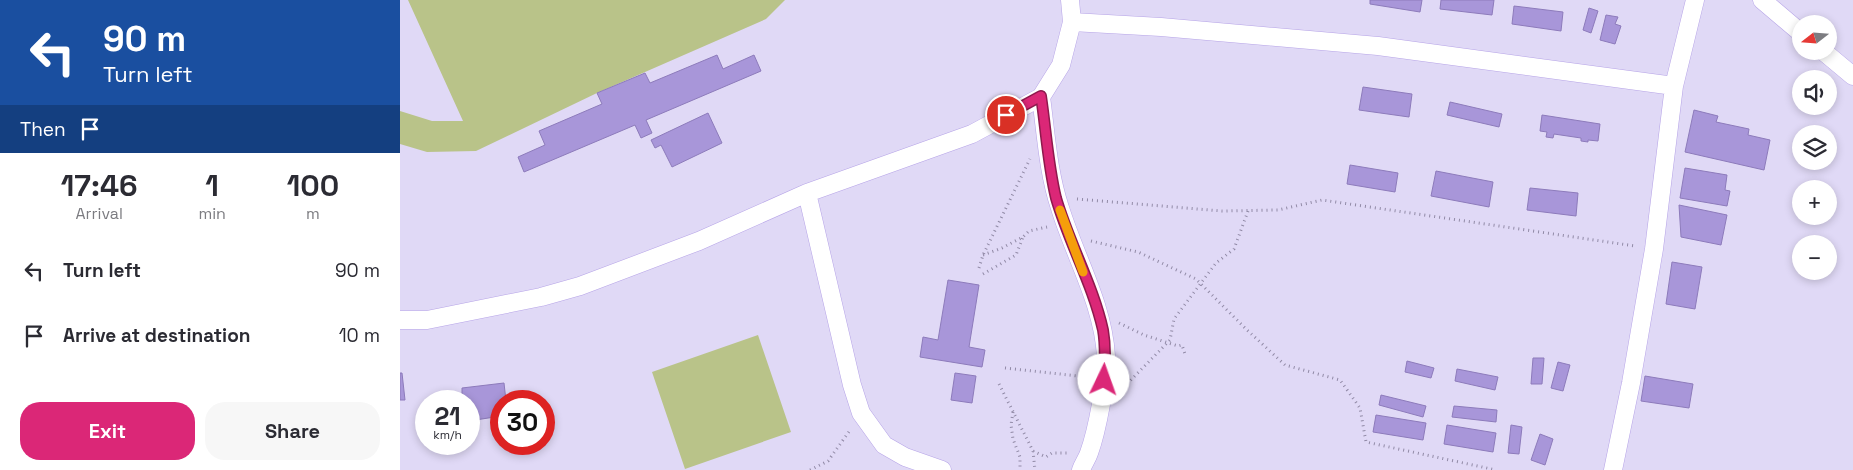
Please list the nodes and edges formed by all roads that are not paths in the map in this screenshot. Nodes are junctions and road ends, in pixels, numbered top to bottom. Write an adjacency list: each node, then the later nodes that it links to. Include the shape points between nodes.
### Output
1 (1070, 0): 4 (street)
2 (1695, 0): 8 (street)
3 (1762, 0): 5 (street)
4 (1072, 22): 8 (street, via 1378,46); 9 (street, via 1060,65)
5 (1792, 25)
6 (1834, 60): 7 (street)
7 (1853, 76)
8 (1674, 86): 14 (street, via 1654,249 1632,383)
9 (1041, 96): 10 (street, via 972,134); 13 (street, via 1056,198 1095,302 1106,358 1089,453)
10 (807, 193): 11 (street, via 699,241 580,286 427,320); 12 (street, via 861,413 884,445 905,457)
11 (400, 320)
12 (942, 470)
13 (1081, 470)
14 (1613, 470)

